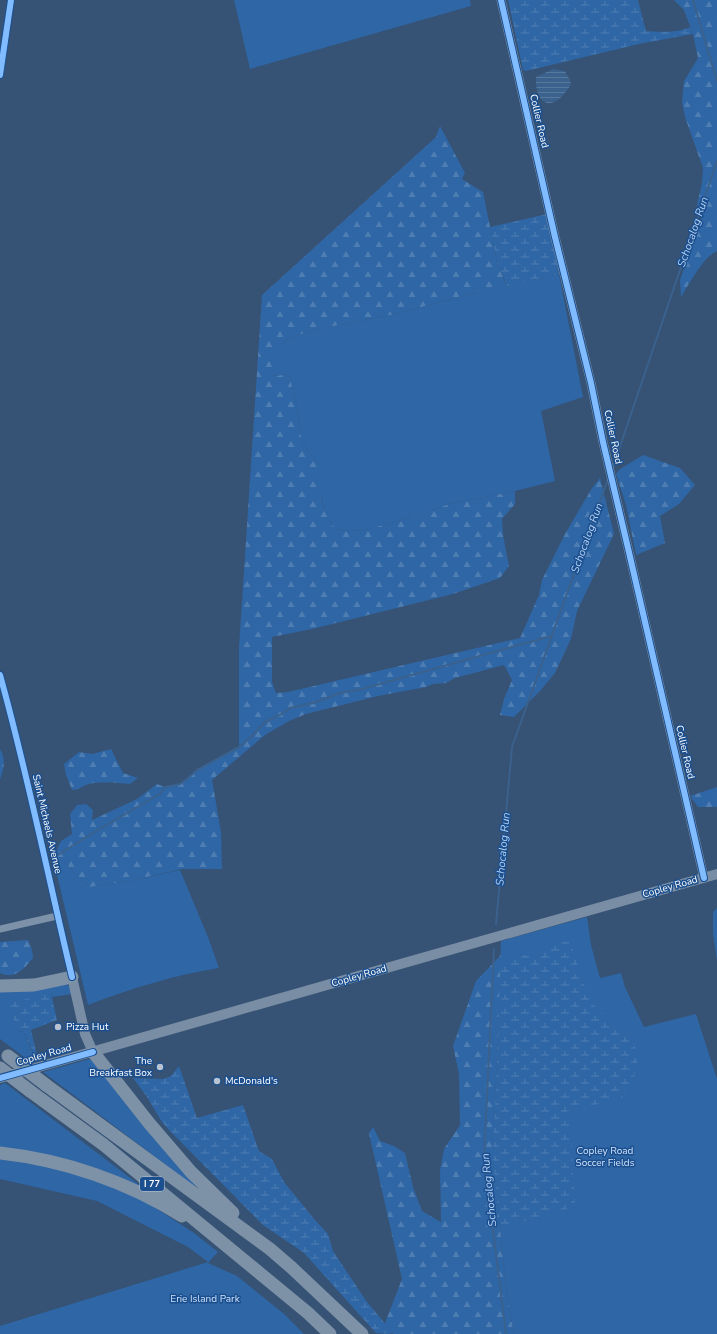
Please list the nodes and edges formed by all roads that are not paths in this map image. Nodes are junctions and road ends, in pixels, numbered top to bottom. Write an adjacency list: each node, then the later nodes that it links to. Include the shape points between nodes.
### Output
1 (10, 0): 3 (street)
2 (501, 0): 6 (street, Collier Road)
3 (0, 75)
4 (0, 675): 7 (street, Saint Michaels Avenue)
5 (717, 874): 6 (main road, Copley Road)
6 (704, 878): 11 (main road, Copley Road)
7 (57, 916): 8 (street); 9 (street, Saint Michaels Avenue)
8 (0, 929)
9 (72, 977): 10 (highway, via 34,985); 11 (main road, via 85,1034)
10 (0, 986)
11 (93, 1052): 14 (main road, Copley Road); 16 (highway, via 191,1172)
12 (4, 1053): 16 (highway, I 77, bridge)
13 (0, 1068): 17 (highway, I 77, bridge, via 110,1150)
14 (0, 1078)
15 (0, 1153): 17 (highway, via 63,1165 114,1182 142,1195 181,1216)
16 (270, 1249): 19 (highway, I 77)
17 (270, 1282): 18 (highway, I 77)
18 (330, 1334)
19 (362, 1334)

